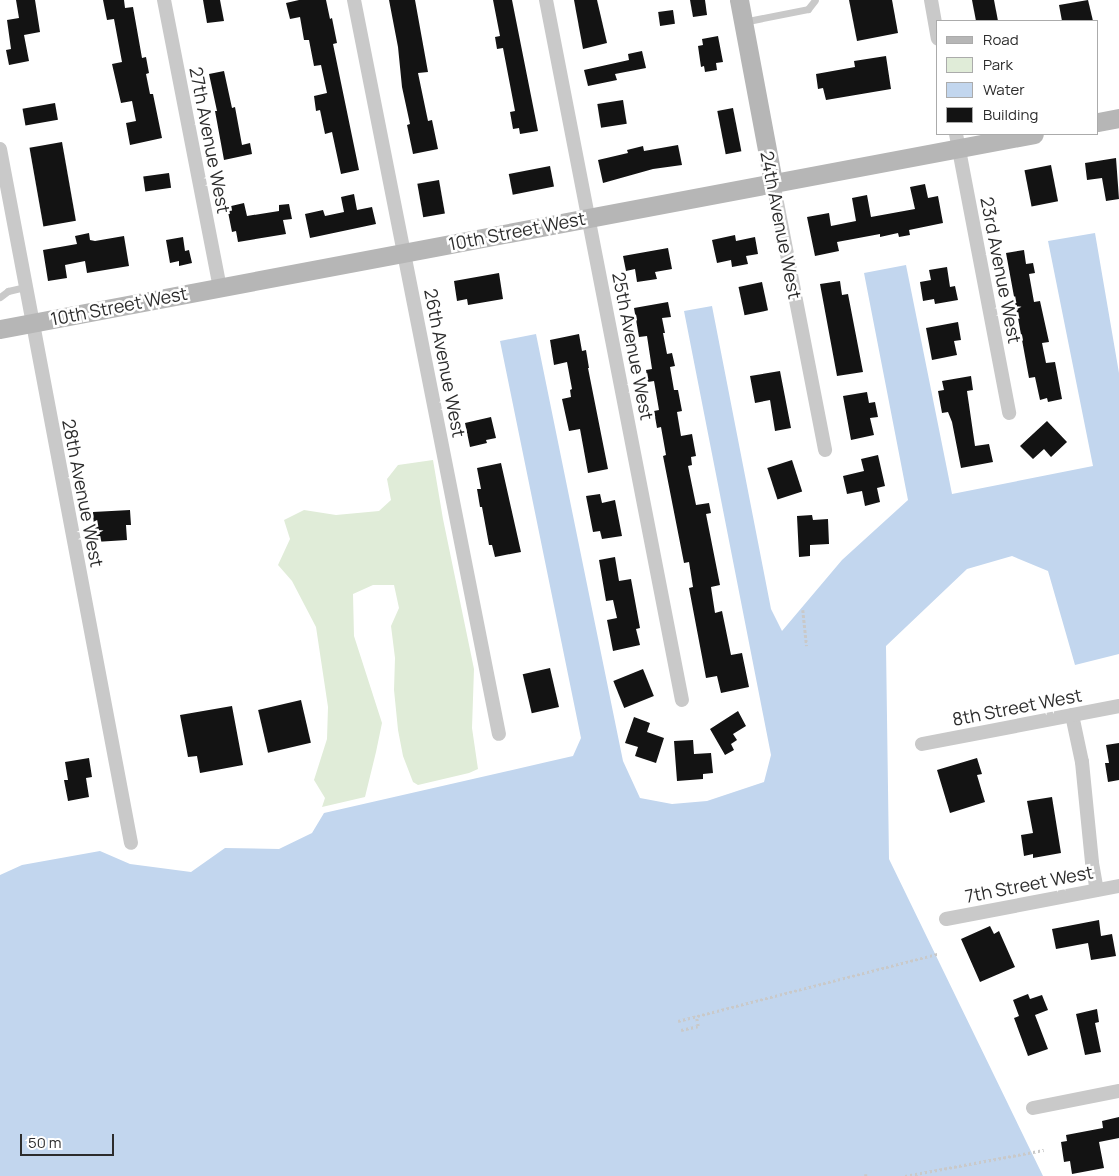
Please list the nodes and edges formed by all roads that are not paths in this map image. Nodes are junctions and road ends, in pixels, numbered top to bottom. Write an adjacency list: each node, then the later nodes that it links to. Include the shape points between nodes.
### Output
1 (164, 0): 19 (street, 27th Avenue West)
2 (354, 0): 17 (street, 26th Avenue West)
3 (546, 0): 16 (street, 25th Avenue West)
4 (739, 0): 7 (street, 24th Avenue West)
5 (815, 0): 7 (lane, via 808,9)
6 (931, 0): 8 (street)
7 (743, 22): 14 (street, 24th Avenue West)
8 (936, 27)
9 (1119, 118): 10 (street)
10 (1099, 122)
11 (1023, 135): 12 (street, 10th Street West)
12 (957, 141): 14 (street, 10th Street West); 23 (street, 23rd Avenue West)
13 (0, 149): 15 (street, 28th Avenue West)
14 (773, 182): 16 (street, 10th Street West); 24 (street, 24th Avenue West)
15 (6, 212): 18 (street, 28th Avenue West)
16 (589, 218): 17 (street, 10th Street West); 25 (street, 25th Avenue West)
17 (404, 252): 19 (street, 10th Street West); 28 (street, 26th Avenue West)
18 (25, 287): 20 (lane, via 8,291); 21 (street, 28th Avenue West)
19 (220, 288): 21 (street, 10th Street West)
20 (0, 297)
21 (32, 322): 22 (street, 10th Street West); 30 (street, 28th Avenue West)
22 (0, 329)
23 (1008, 413)
24 (825, 450)
25 (682, 700)
26 (1119, 706): 27 (street, 8th Street West)
27 (1072, 716): 29 (street, 8th Street West); 32 (street, via 1082,762)
28 (498, 734)
29 (922, 744)
30 (131, 843)
31 (1119, 886): 32 (street, 7th Street West)
32 (1097, 890): 33 (street, 7th Street West)
33 (946, 919)
34 (1119, 1091): 35 (street)
35 (1033, 1108)

